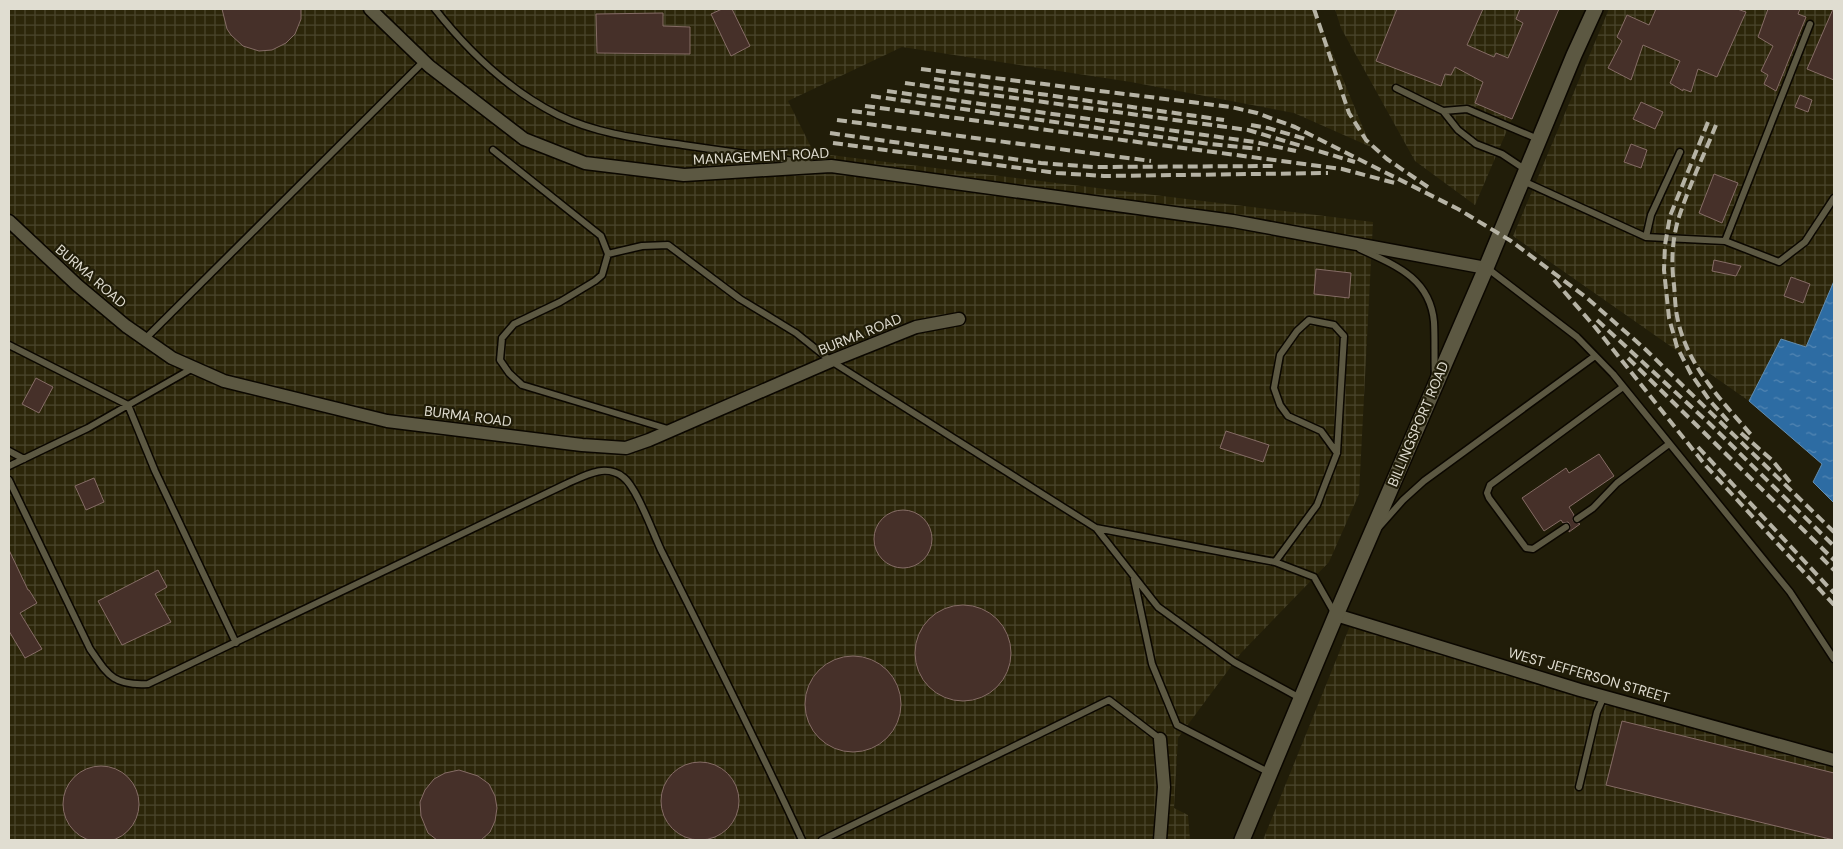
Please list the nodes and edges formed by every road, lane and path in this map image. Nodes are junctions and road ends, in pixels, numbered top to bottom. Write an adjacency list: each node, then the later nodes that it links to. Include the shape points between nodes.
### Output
1 (370, 9): 5 (street, MANAGEMENT ROAD)
2 (436, 9): 11 (lane, via 456,36 505,81 558,115 575,122 619,136)
3 (1595, 9): 8 (street, BILLINGSPORT ROAD)
4 (1810, 24): 17 (lane)
5 (424, 61): 11 (street, MANAGEMENT ROAD, via 524,140 585,163 684,175); 21 (lane)
6 (1396, 88): 7 (lane)
7 (1443, 111): 8 (lane, via 1467,109); 12 (lane, via 1458,130 1476,144 1502,154)
8 (1539, 139): 12 (street, BILLINGSPORT ROAD)
9 (493, 150): 18 (lane, via 601,236)
10 (1680, 152): 15 (lane, via 1651,215)
11 (831, 166): 16 (street, MANAGEMENT ROAD, via 1233,221)
12 (1524, 175): 15 (lane); 19 (street, BILLINGSPORT ROAD)
13 (1834, 198): 17 (lane, via 1805,242 1779,262)
14 (9, 221): 21 (street, BURMA ROAD, via 77,285)
15 (1646, 237): 17 (lane)
16 (1343, 241): 19 (street, MANAGEMENT ROAD); 26 (lane, via 1400,267 1423,289 1430,302 1434,322)
17 (1725, 241)
18 (608, 254): 24 (lane, via 642,246 668,245 740,299 796,332); 29 (lane, via 602,275 595,281 514,324 502,338 500,360 522,385)
19 (1486, 268): 23 (lane, via 1577,337); 26 (street, BILLINGSPORT ROAD)
20 (959, 319): 24 (street, BURMA ROAD, via 916,327)
21 (145, 339): 25 (street, BURMA ROAD, via 172,358)
22 (9, 345): 28 (lane)
23 (1595, 356): 27 (lane); 39 (lane, via 1424,481 1402,500)
24 (831, 361): 29 (street, BURMA ROAD); 38 (lane)
25 (194, 368): 28 (lane); 29 (street, BURMA ROAD, via 224,381 387,421 626,448)
26 (1436, 383): 39 (street, BILLINGSPORT ROAD)
27 (1623, 387): 30 (lane); 37 (lane, via 1490,485 1489,498 1526,548 1533,549)
28 (128, 405): 33 (lane); 43 (lane)
29 (672, 430)
30 (1669, 444): 36 (lane, via 1617,483); 44 (lane, via 1790,592)
31 (9, 451): 33 (lane)
32 (1337, 453): 32 (lane, via 1344,336 1334,325 1309,320 1280,355 1274,388 1288,416 1321,431); 40 (lane, via 1317,505)
33 (24, 458): 34 (lane)
34 (9, 466)
35 (9, 480): 43 (lane, via 90,649 114,679 130,685 148,684)
36 (1577, 520)
37 (1566, 527)
38 (1096, 528): 40 (lane); 41 (lane)
39 (1369, 539): 42 (street, BILLINGSPORT ROAD)
40 (1274, 562): 42 (lane, via 1314,577)
41 (1134, 576): 46 (lane, via 1158,607 1234,662); 49 (lane, via 1152,664 1177,726)
42 (1336, 615): 45 (street, WEST JEFFERSON STREET); 46 (street, BILLINGSPORT ROAD)
43 (236, 643): 51 (lane, via 566,484 606,470 621,475 630,483)
44 (1834, 659)
45 (1604, 696): 48 (street, WEST JEFFERSON STREET); 50 (lane, via 1597,712)
46 (1301, 699): 49 (street, BILLINGSPORT ROAD)
47 (1160, 740): 52 (lane, via 1109,700); 53 (street, via 1164,787)
48 (1834, 760)
49 (1271, 773): 54 (street, BILLINGSPORT ROAD)
50 (1579, 787)
51 (802, 840)
52 (822, 840)
53 (1160, 840)
54 (1242, 840)

